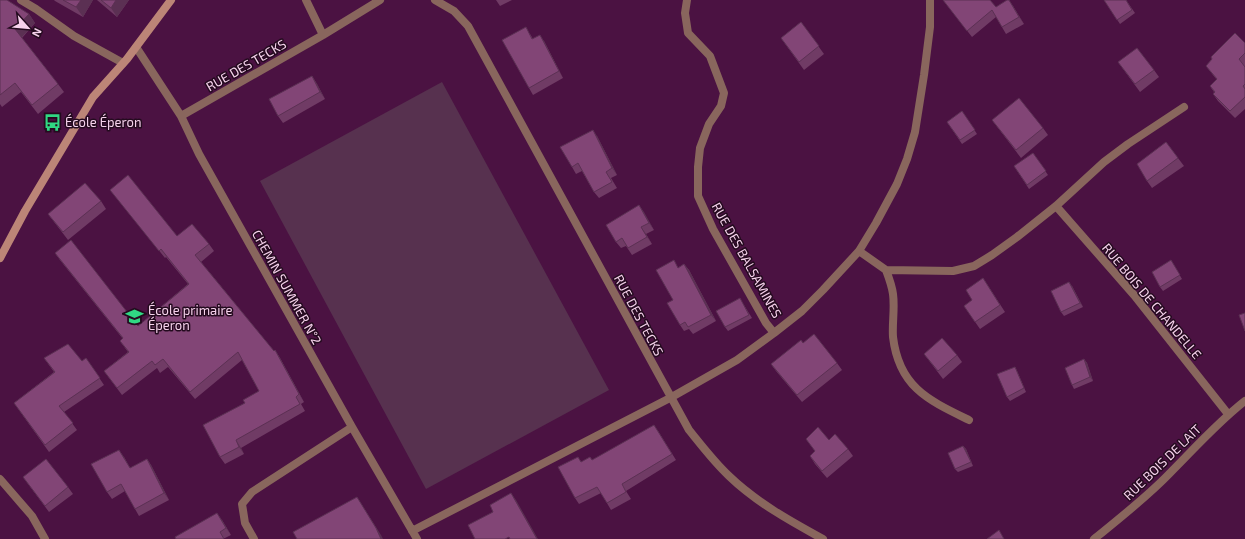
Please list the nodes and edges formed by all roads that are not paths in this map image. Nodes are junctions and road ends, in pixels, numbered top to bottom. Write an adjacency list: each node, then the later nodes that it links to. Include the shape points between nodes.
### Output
1 (21, 0): 10 (street, via 74,36)
2 (171, 0): 9 (main road)
3 (306, 0): 8 (street)
4 (380, 0): 8 (street, RUE DES TECKS)
5 (435, 0): 18 (street, RUE DES TECKS, via 454,11 468,26)
6 (687, 0): 17 (street, RUE DES BALSAMINES, via 684,13 688,33 710,56 724,93 721,106 709,124 700,148 698,196 713,229)
7 (930, 0): 14 (street, via 930,27 915,132 897,184)
8 (323, 35): 12 (street, RUE DES TECKS)
9 (136, 47): 10 (main road); 12 (street, CHEMIN SUMMER N°2)
10 (123, 63): 15 (main road, via 93,97)
11 (1184, 107): 13 (street, via 1104,162)
12 (181, 116): 22 (street, CHEMIN SUMMER N°2, via 199,154)
13 (1056, 206): 16 (street, via 992,256 974,266 953,271); 20 (street, RUE BOIS DE CHANDELLE, via 1134,295)
14 (858, 251): 16 (street); 17 (street, via 802,311)
15 (0, 258)
16 (886, 270): 21 (street, via 893,293 893,336 898,363 911,384 937,405)
17 (774, 333): 18 (street, via 737,360)
18 (670, 398): 24 (street); 28 (street, via 689,430 712,460 730,477 788,521)
19 (1245, 400): 20 (street, RUE BOIS DE LAIT)
20 (1228, 414): 29 (street, RUE BOIS DE LAIT, via 1169,475)
21 (969, 420)
22 (352, 427): 24 (street, CHEMIN SUMMER N°2); 26 (street, via 252,492 242,504 245,523)
23 (0, 479): 25 (street, via 32,516)
24 (412, 531): 27 (street, CHEMIN SUMMER N°2)
25 (45, 539)
26 (254, 539)
27 (417, 539)
28 (823, 539)
29 (1094, 539)

